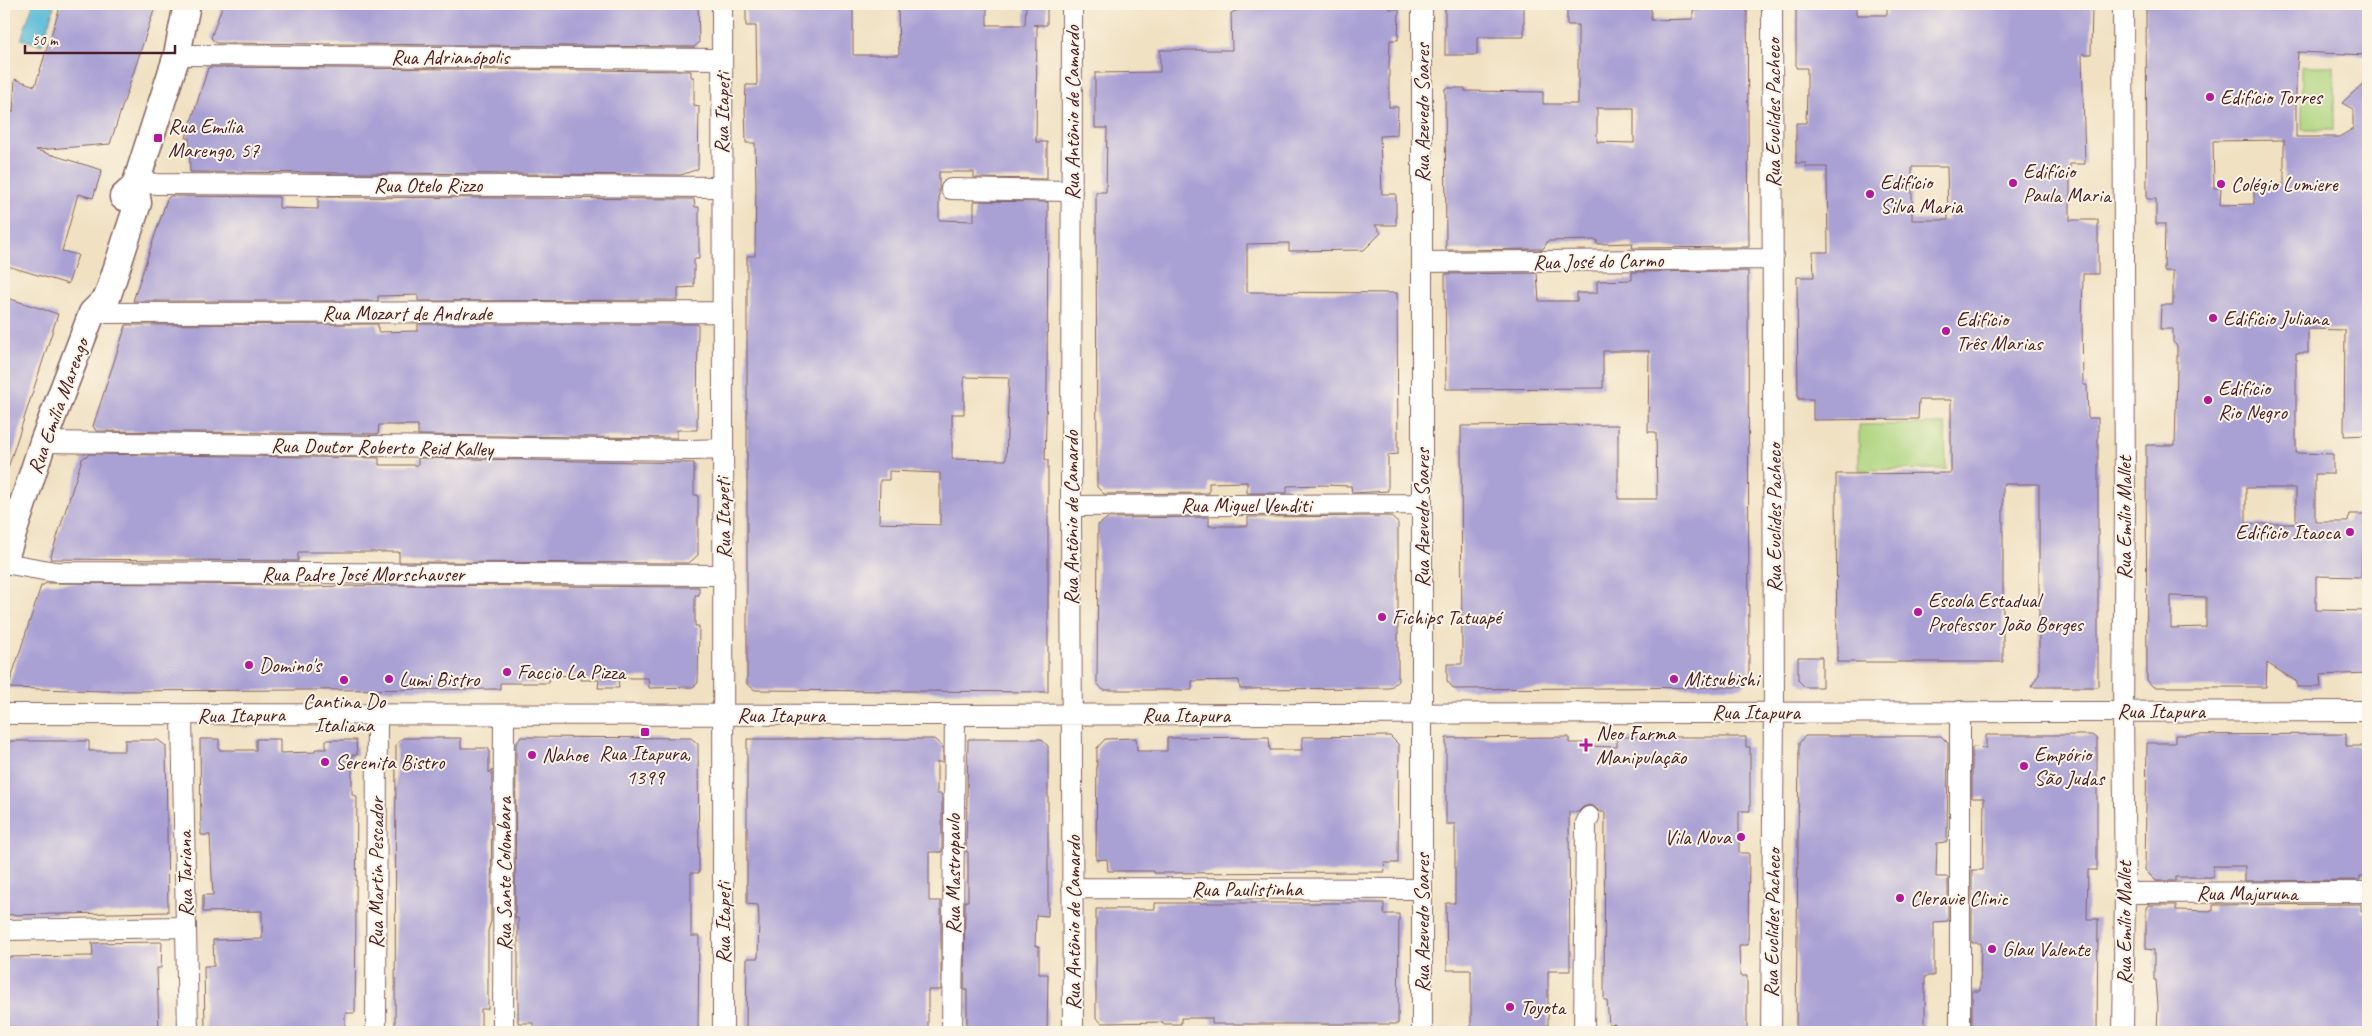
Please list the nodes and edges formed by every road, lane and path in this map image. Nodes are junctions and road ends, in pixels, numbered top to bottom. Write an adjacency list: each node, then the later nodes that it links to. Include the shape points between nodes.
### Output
1 (187, 4): 7 (main road, Rua Emília Marengo)
2 (722, 4): 8 (street, Rua Itapeti)
3 (1072, 4): 12 (street, Rua Antônio de Camardo)
4 (1422, 4): 14 (street, Rua Azevedo Soares)
5 (1772, 4): 13 (street, Rua Euclides Pacheco)
6 (2123, 4): 24 (street, Rua Emílio Mallet, via 2125,505)
7 (177, 55): 8 (street, Rua Adrianópolis); 9 (main road, Rua Emília Marengo)
8 (722, 59): 10 (street, Rua Itapeti)
9 (135, 184): 10 (street, Rua Otelo Rizzo); 15 (main road, Rua Emília Marengo, via 138,203 107,298)
10 (721, 187): 16 (street, Rua Itapeti)
11 (951, 189): 12 (street)
12 (1072, 191): 20 (street, Rua Antônio de Camardo)
13 (1773, 259): 14 (street, Rua José do Carmo); 26 (street, Rua Euclides Pacheco)
14 (1422, 262): 19 (street, Rua Azevedo Soares)
15 (93, 311): 16 (street, Rua Mozart de Andrade); 17 (main road, Rua Emília Marengo)
16 (723, 312): 18 (street, Rua Itapeti)
17 (43, 442): 18 (street, Rua Doutor Roberto Reid Kalley); 21 (main road, Rua Emília Marengo)
18 (722, 449): 22 (street, Rua Itapeti)
19 (1422, 504): 20 (street, Rua Miguel Venditi); 29 (street, Rua Azevedo Soares)
20 (1071, 506): 34 (street, Rua Antônio de Camardo)
21 (4, 562): 22 (street, Rua Padre José Morschauser, via 55,572)
22 (724, 575): 32 (street, Rua Itapeti)
23 (1960, 711): 24 (street, Rua Itapura); 26 (street, Rua Itapura); 51 (street)
24 (2122, 711): 25 (street, Rua Itapura); 39 (street, Rua Emílio Mallet)
25 (2368, 711)
26 (1774, 712): 29 (street, Rua Itapura); 50 (street, Rua Euclides Pacheco)
27 (4, 714): 30 (street, Rua Itapura)
28 (377, 714): 30 (street, Rua Itapura); 31 (street, Rua Itapura); 43 (street, Rua Martin Pescador)
29 (1423, 714): 34 (street, Rua Itapura); 37 (street, Rua Azevedo Soares)
30 (182, 715): 40 (street, Rua Tariana)
31 (504, 715): 32 (street, Rua Itapura); 44 (street, Rua Sante Colombara)
32 (724, 715): 33 (street, Rua Itapura); 45 (street, Rua Itapeti)
33 (954, 715): 34 (street, Rua Itapura); 46 (street, Rua Mastropaulo)
34 (1072, 715): 36 (street, Rua Antônio de Camardo)
35 (1589, 817): 49 (street, via 1586,823)
36 (1072, 888): 37 (street, Rua Paulistinha); 47 (street, Rua Antônio de Camardo)
37 (1422, 889): 48 (street, Rua Azevedo Soares)
38 (2368, 892): 39 (street, Rua Majuruna)
39 (2125, 893): 52 (street, Rua Emílio Mallet)
40 (186, 927): 41 (street); 42 (street, Rua Tariana)
41 (4, 930)
42 (188, 1032)
43 (376, 1032)
44 (503, 1032)
45 (723, 1032)
46 (952, 1032)
47 (1073, 1032)
48 (1422, 1032)
49 (1584, 1032)
50 (1771, 1032)
51 (1960, 1032)
52 (2123, 1032)

